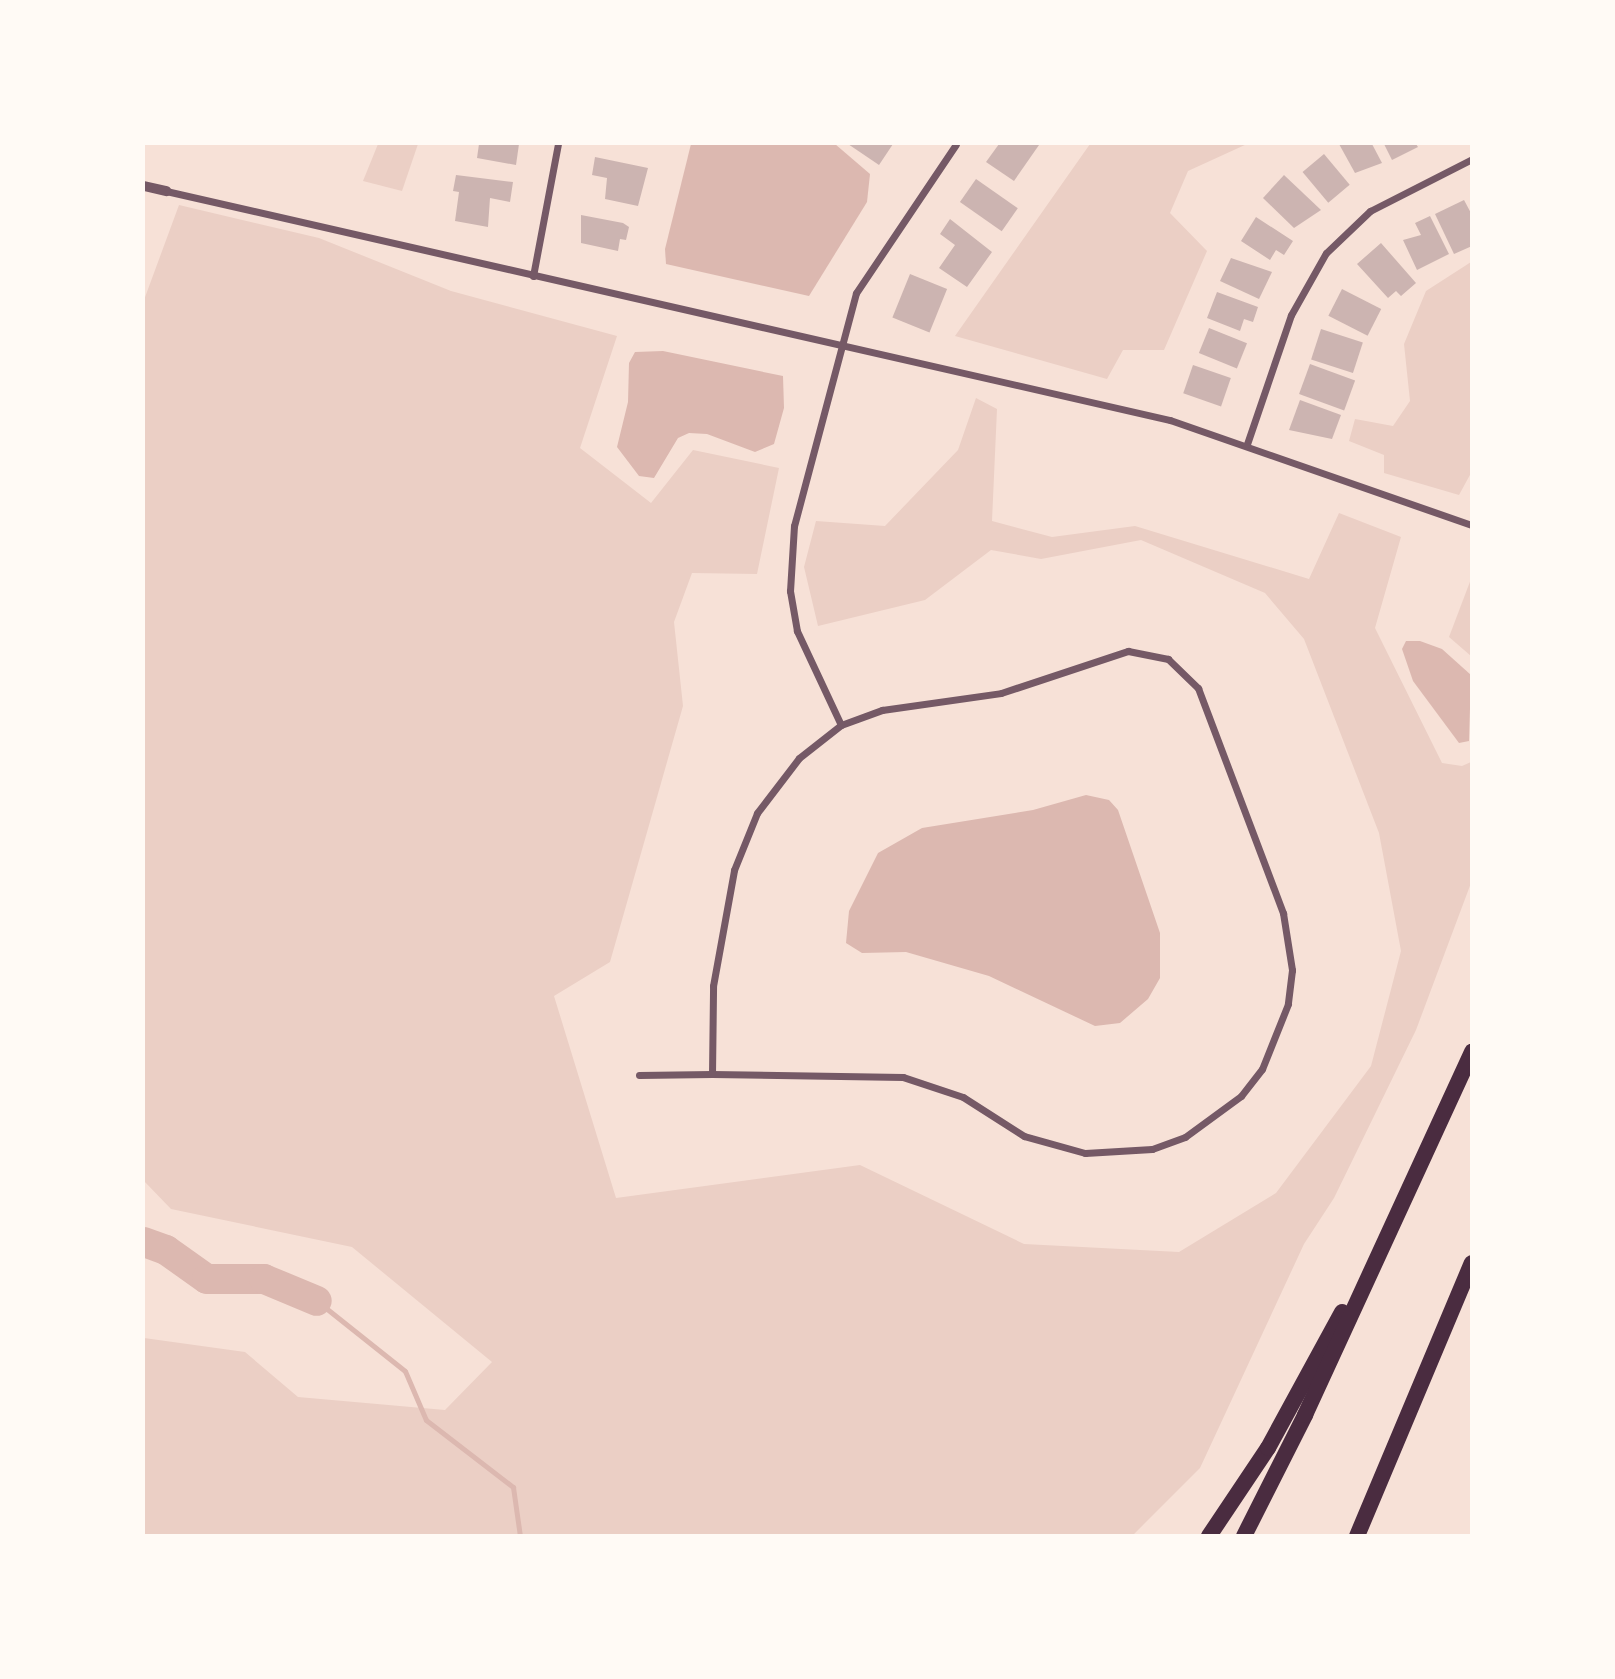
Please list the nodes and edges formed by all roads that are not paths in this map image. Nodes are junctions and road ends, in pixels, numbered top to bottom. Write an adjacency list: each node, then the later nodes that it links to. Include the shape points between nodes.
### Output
1 (558, 144): 6 (street)
2 (956, 144): 7 (street, via 867,272)
3 (1472, 159): 8 (street, via 1370,211 1326,253 1291,315)
4 (144, 186): 5 (street)
5 (166, 191): 6 (street)
6 (533, 276): 7 (street)
7 (839, 345): 8 (street, via 1170,420); 10 (street, via 794,526 790,568 797,631)
8 (1247, 444): 9 (street)
9 (1472, 525)
10 (841, 726): 12 (street, via 778,782 743,843 713,986); 12 (street, via 913,703 1001,693 1128,651 1168,659 1198,688 1283,913 1292,970 1288,1004 1262,1069 1241,1096 1185,1137 1121,1154 1051,1146 1024,1136 936,1085 874,1075)
11 (1472, 1052): 14 (highway)
12 (712, 1074): 13 (street)
13 (639, 1075)
14 (1449, 1105): 16 (highway, via 1268,1448); 17 (highway)
15 (1472, 1263): 18 (highway)
16 (1209, 1535)
17 (1244, 1535)
18 (1357, 1535)

